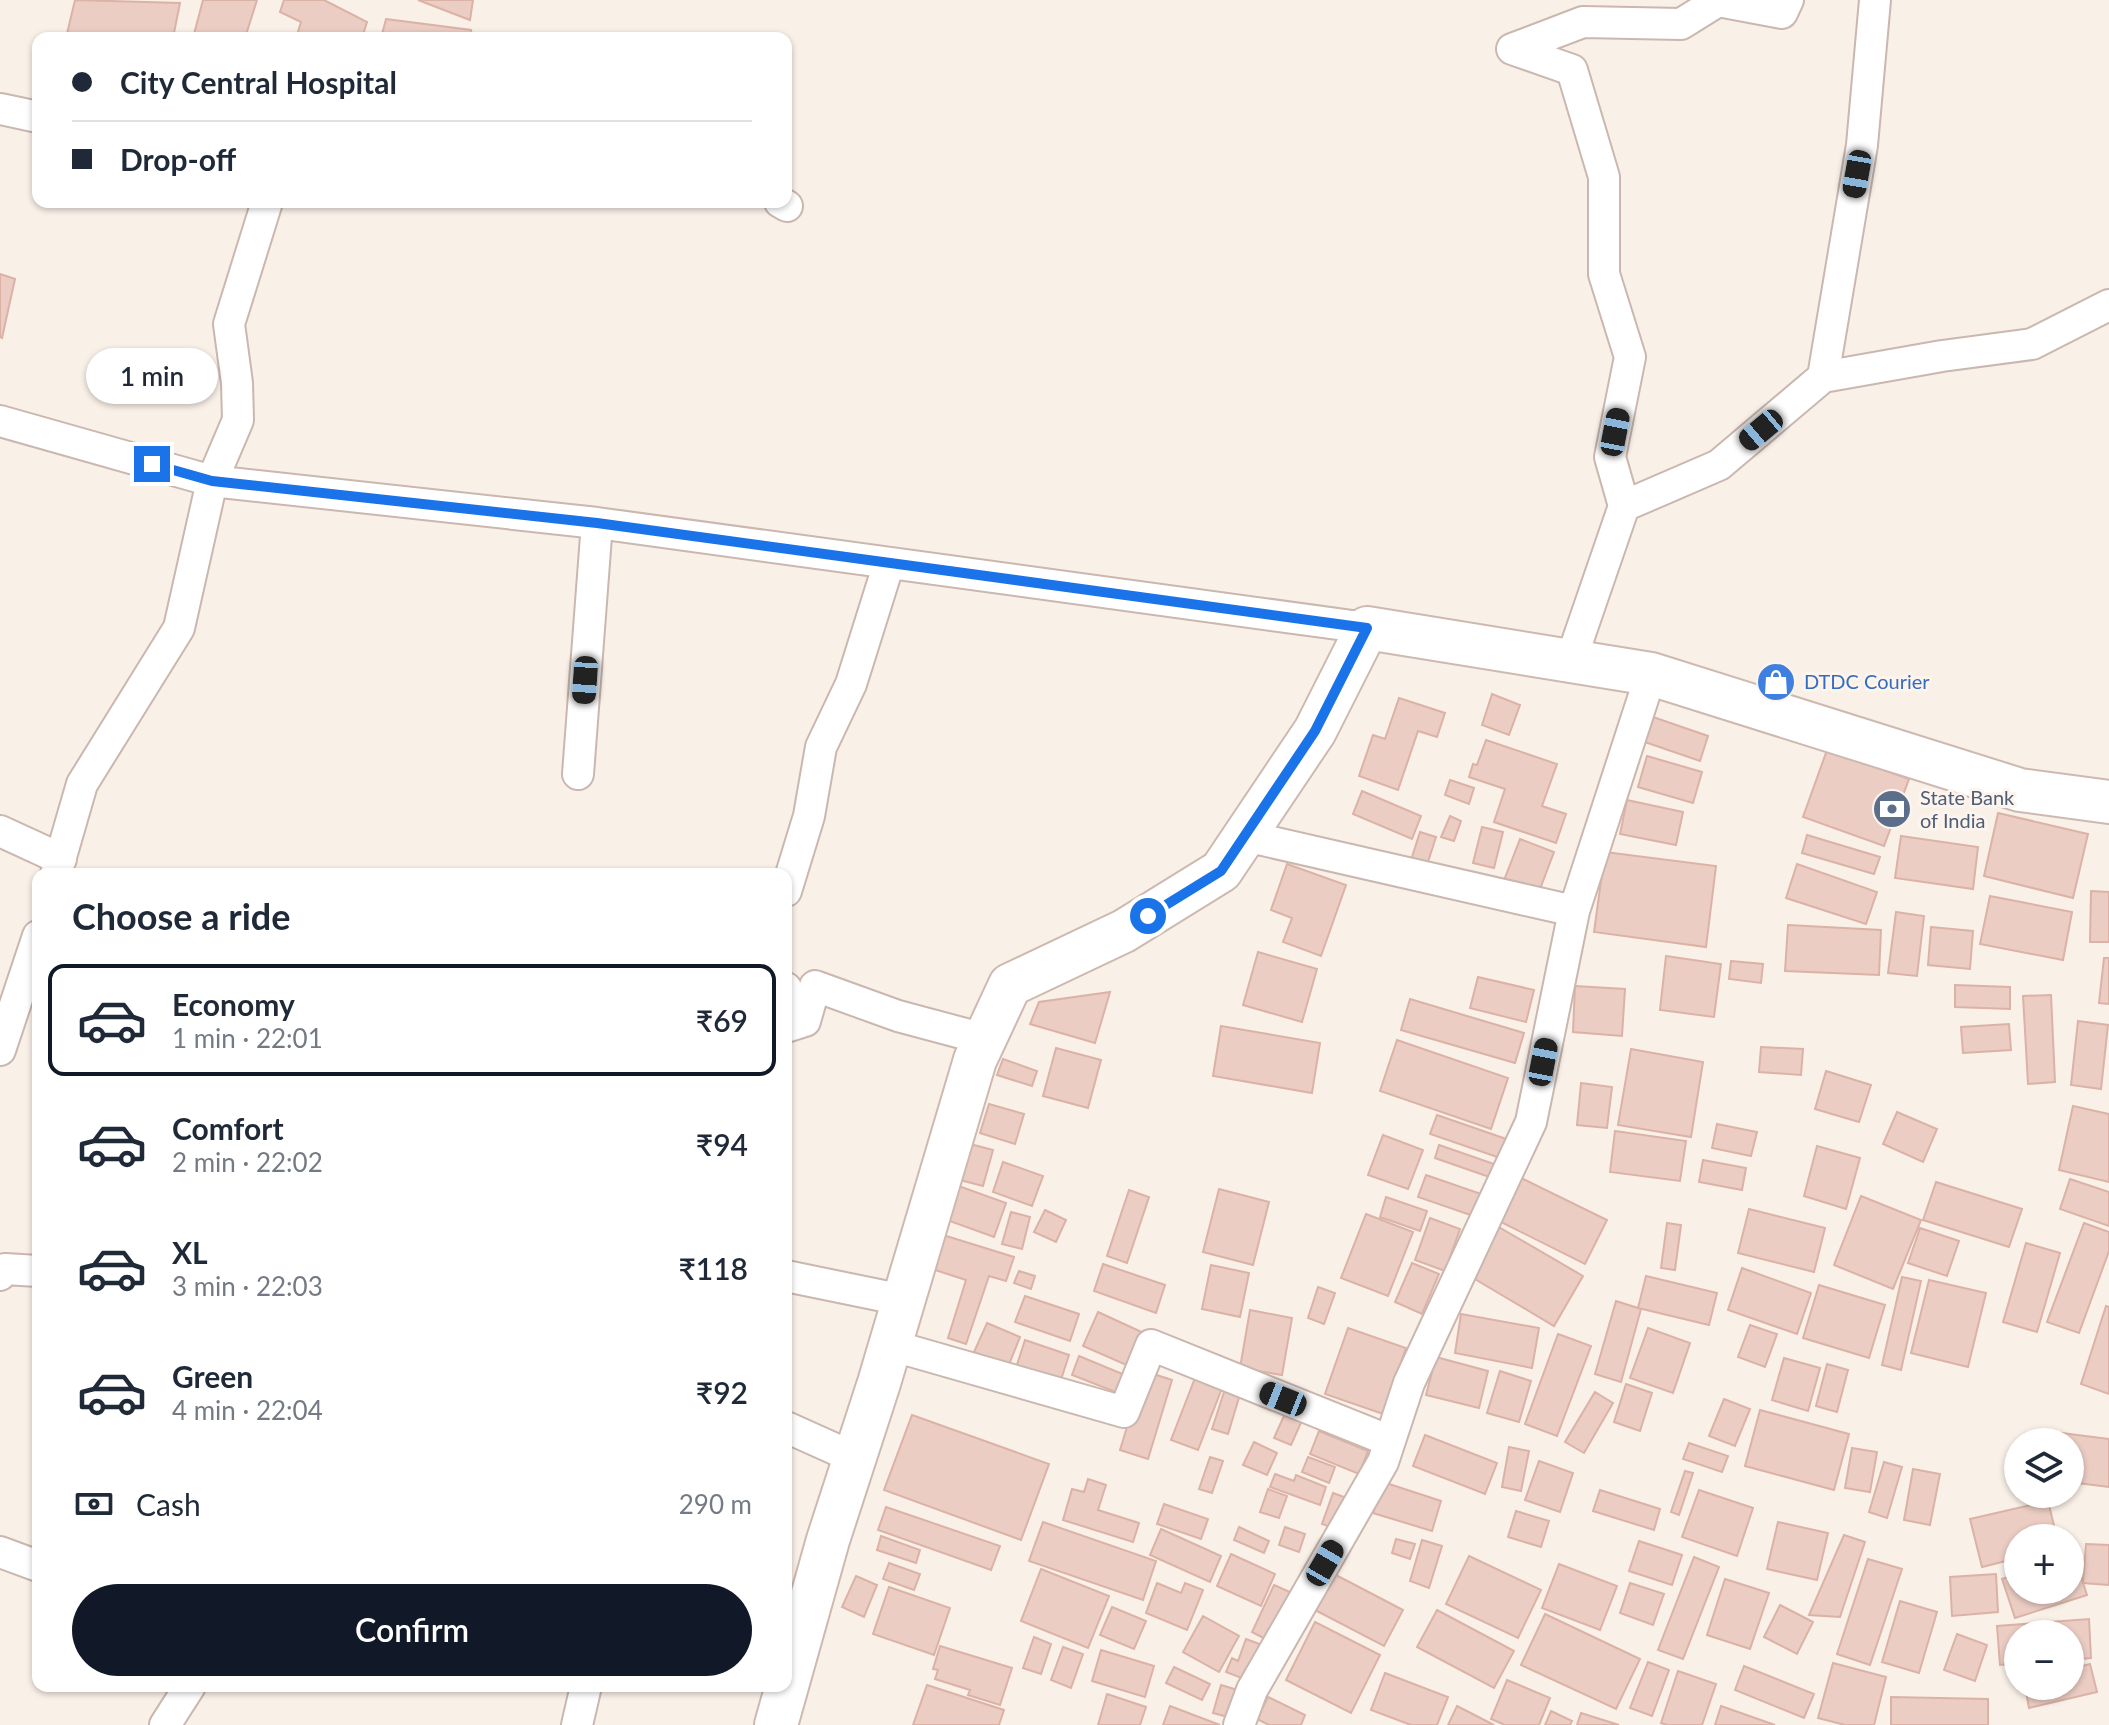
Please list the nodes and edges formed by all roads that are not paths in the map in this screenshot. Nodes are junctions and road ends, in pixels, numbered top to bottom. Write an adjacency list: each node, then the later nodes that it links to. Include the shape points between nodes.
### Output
1 (1788, 0): 10 (street, via 1782,13 1718,1 1681,24 1583,22 1512,49 1572,70 1604,177 1604,274 1630,357 1610,457)
2 (1875, 0): 7 (street, via 1862,145)
3 (0, 109): 4 (street)
4 (32, 116)
5 (265, 208): 9 (street, via 229,324 238,420)
6 (2109, 305): 7 (street, via 2032,344)
7 (1823, 377): 10 (street, via 1719,465)
8 (0, 421): 9 (street)
9 (212, 481): 11 (street); 20 (street, via 179,628 82,784)
10 (1624, 506): 14 (street)
11 (597, 523): 12 (street); 16 (street)
12 (889, 563): 13 (street); 21 (street, via 851,684 821,747)
13 (1367, 628): 14 (main road); 19 (main road, via 1315,731)
14 (1571, 660): 15 (main road)
15 (1651, 674): 17 (main road, via 2020,790); 22 (street)
16 (578, 774)
17 (2109, 802)
18 (0, 831): 20 (street)
19 (1245, 836): 22 (street); 25 (main road, via 1221,871 1124,931 1010,985)
20 (59, 866)
21 (792, 871)
22 (1574, 911): 33 (street, via 1531,1122 1409,1383)
23 (32, 954): 26 (street)
24 (795, 1024): 25 (street, via 815,986)
25 (984, 1039): 30 (main road)
26 (0, 1050)
27 (32, 1271): 28 (street, via 5,1269)
28 (0, 1275)
29 (792, 1277): 30 (street)
30 (903, 1300): 31 (main road)
31 (890, 1345): 33 (street, via 1124,1412 1151,1345); 34 (main road)
32 (792, 1430): 34 (street)
33 (1390, 1441): 44 (street, via 1383,1462 1252,1690)
34 (855, 1458): 37 (main road)
35 (0, 1552): 36 (street)
36 (32, 1564)
37 (792, 1668)
38 (186, 1692): 41 (street)
39 (585, 1692): 42 (street)
40 (785, 1692): 43 (main road)
41 (165, 1725)
42 (577, 1725)
43 (776, 1725)
44 (1239, 1725)

